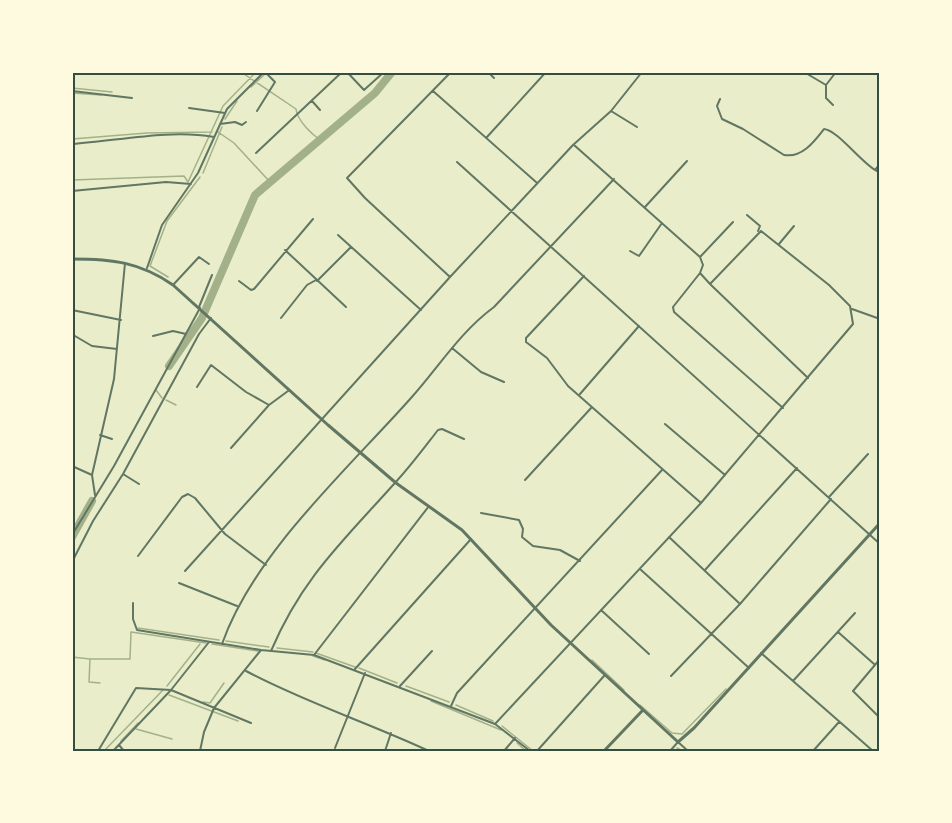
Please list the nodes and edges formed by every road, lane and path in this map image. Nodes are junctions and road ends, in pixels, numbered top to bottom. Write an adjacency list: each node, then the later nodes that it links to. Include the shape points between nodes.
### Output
1 (265, 72): 21 (street, via 275,82); 23 (street)
2 (342, 72): 17 (street)
3 (347, 72): 4 (street, via 364,90)
4 (384, 72)
5 (451, 72): 14 (street)
6 (488, 72): 11 (street)
7 (546, 72): 27 (street)
8 (642, 72): 22 (street)
9 (804, 72): 12 (street)
10 (836, 72): 12 (street)
11 (494, 78)
12 (826, 85): 18 (street, via 826,98)
13 (72, 90): 15 (street)
14 (433, 91): 27 (street); 63 (street, via 347,178)
15 (132, 98)
16 (720, 99): 35 (street, via 717,106 722,119 784,155 806,150 828,129)
17 (312, 101): 20 (street); 31 (street)
18 (833, 105)
19 (189, 108): 23 (street)
20 (320, 110)
21 (257, 111)
22 (610, 111): 26 (street); 30 (street)
23 (225, 114): 25 (street)
24 (246, 122): 25 (street)
25 (220, 124): 28 (street)
26 (637, 127)
27 (487, 137): 38 (street)
28 (214, 138): 29 (street, via 165,136); 39 (street)
29 (72, 144)
30 (573, 145): 37 (street); 38 (street)
31 (256, 153)
32 (687, 161): 41 (street)
33 (457, 162): 42 (street)
34 (880, 164): 35 (street)
35 (874, 170): 36 (street)
36 (880, 174)
37 (614, 179): 41 (street); 51 (street)
38 (537, 183): 42 (street)
39 (191, 184): 40 (street, via 166,182); 59 (street, via 162,225)
40 (72, 191)
41 (645, 207): 46 (street)
42 (512, 210): 51 (street); 63 (street)
43 (747, 214): 48 (street, via 760,226)
44 (313, 219): 53 (street)
45 (733, 222): 55 (street)
46 (662, 223): 54 (street, via 639,256); 55 (street)
47 (794, 226): 50 (street)
48 (758, 231): 50 (street); 66 (street)
49 (338, 235): 52 (street)
50 (779, 244): 70 (street)
51 (550, 245): 62 (street); 81 (street)
52 (351, 247): 64 (street); 72 (street)
53 (285, 250): 64 (street); 65 (street, via 254,289)
54 (630, 251)
55 (700, 257): 60 (street)
56 (72, 259): 57 (street)
57 (125, 263): 59 (street); 76 (street)
58 (209, 264): 67 (street, via 199,257)
59 (147, 268): 67 (street)
60 (700, 273): 66 (street); 90 (street, via 673,307 674,312)
61 (212, 275): 69 (street)
62 (584, 276): 77 (street); 87 (street, via 526,340)
63 (450, 277): 72 (street)
64 (317, 280): 68 (street); 74 (street, via 307,285)
65 (239, 281)
66 (710, 284): 83 (street)
67 (173, 285): 69 (street)
68 (346, 307)
69 (200, 308): 73 (street); 78 (street)
70 (852, 309): 75 (street); 83 (street, via 850,330)
71 (72, 310): 76 (street)
72 (421, 310): 91 (street)
73 (211, 317): 86 (street); 103 (street)
74 (281, 318)
75 (880, 319)
76 (121, 320): 82 (street)
77 (639, 326): 87 (street); 93 (street)
78 (186, 334): 80 (street, via 173,331); 109 (street)
79 (75, 336): 82 (street, via 92,346)
80 (153, 336)
81 (452, 348): 84 (street, via 481,372); 98 (street)
82 (117, 349): 94 (street, via 114,379)
83 (808, 378): 90 (street)
84 (504, 382)
85 (197, 387): 88 (street, via 211,364)
86 (288, 391): 88 (street); 91 (street)
87 (580, 394): 89 (street)
88 (269, 405): 97 (street)
89 (593, 406): 102 (street); 106 (street)
90 (783, 408): 93 (street)
91 (321, 419): 98 (street); 115 (street)
92 (665, 423): 105 (street)
93 (759, 434): 101 (street); 105 (street)
94 (99, 435): 95 (street); 104 (street)
95 (112, 439)
96 (464, 440): 107 (street, via 438,430)
97 (231, 448)
98 (362, 453): 107 (street); 124 (street)
99 (868, 454): 110 (street)
100 (72, 466): 104 (street)
101 (797, 468): 110 (street); 126 (street)
102 (662, 470): 111 (street); 122 (street)
103 (123, 474): 108 (street); 123 (street)
104 (92, 475): 109 (street)
105 (725, 475): 111 (street)
106 (525, 480)
107 (396, 483): 112 (street); 141 (street, via 314,573 289,611)
108 (139, 484)
109 (95, 495): 117 (street)
110 (830, 498): 116 (street); 130 (street)
111 (701, 503): 118 (street)
112 (429, 506): 119 (street); 145 (street)
113 (481, 513): 122 (street, via 519,520 523,538 533,546 564,551)
114 (880, 523): 116 (street)
115 (220, 529): 121 (street, via 195,498 184,494); 124 (street); 127 (street)
116 (870, 535): 120 (street); 143 (street)
117 (72, 536)
118 (669, 537): 125 (street); 126 (street)
119 (471, 539): 132 (street); 149 (street)
120 (880, 544)
121 (138, 556)
122 (580, 561): 132 (street)
123 (72, 562)
124 (266, 565): 131 (street)
125 (640, 569): 133 (street); 135 (street)
126 (705, 570): 130 (street)
127 (185, 571)
128 (179, 583): 131 (street)
129 (133, 603): 137 (street, via 137,630)
130 (740, 604): 135 (street)
131 (237, 606): 139 (street)
132 (536, 610): 138 (street); 157 (street, via 457,693)
133 (601, 610): 138 (street); 144 (street)
134 (855, 613): 136 (street)
135 (712, 632): 148 (street); 153 (street)
136 (838, 632): 147 (street); 154 (street)
137 (209, 642): 139 (street); 156 (street)
138 (568, 642): 152 (street); 164 (street)
139 (222, 644): 140 (street)
140 (261, 650): 141 (street); 150 (street)
141 (271, 651): 145 (street)
142 (432, 651): 155 (street)
143 (761, 653): 148 (street); 154 (street)
144 (648, 654)
145 (314, 655): 149 (street)
146 (880, 659): 147 (street)
147 (875, 664): 161 (street, via 853,691)
148 (749, 668): 167 (street)
149 (355, 669): 151 (street)
150 (246, 671): 158 (street); 160 (street)
151 (365, 673): 155 (street); 160 (street)
152 (604, 676): 159 (street); 178 (street)
153 (671, 676)
154 (793, 681): 162 (street)
155 (400, 686): 157 (street)
156 (171, 690): 158 (street); 168 (street); 170 (street, via 136,688)
157 (451, 706): 164 (street)
158 (214, 708): 163 (street); 173 (street)
159 (642, 711): 167 (street); 179 (street)
160 (348, 714): 165 (street); 169 (street)
161 (880, 718)
162 (839, 722): 182 (street); 183 (street)
163 (251, 723)
164 (495, 724): 166 (street)
165 (391, 733): 174 (street); 175 (street)
166 (515, 738): 176 (street); 177 (street)
167 (678, 742): 180 (street); 181 (street)
168 (118, 745): 171 (street); 172 (street)
169 (335, 748)
170 (98, 751)
171 (113, 751)
172 (124, 751)
173 (200, 751)
174 (385, 751)
175 (429, 751)
176 (504, 751)
177 (530, 751)
178 (537, 751)
179 (604, 751)
180 (670, 751)
181 (688, 751)
182 (813, 751)
183 (873, 751)

